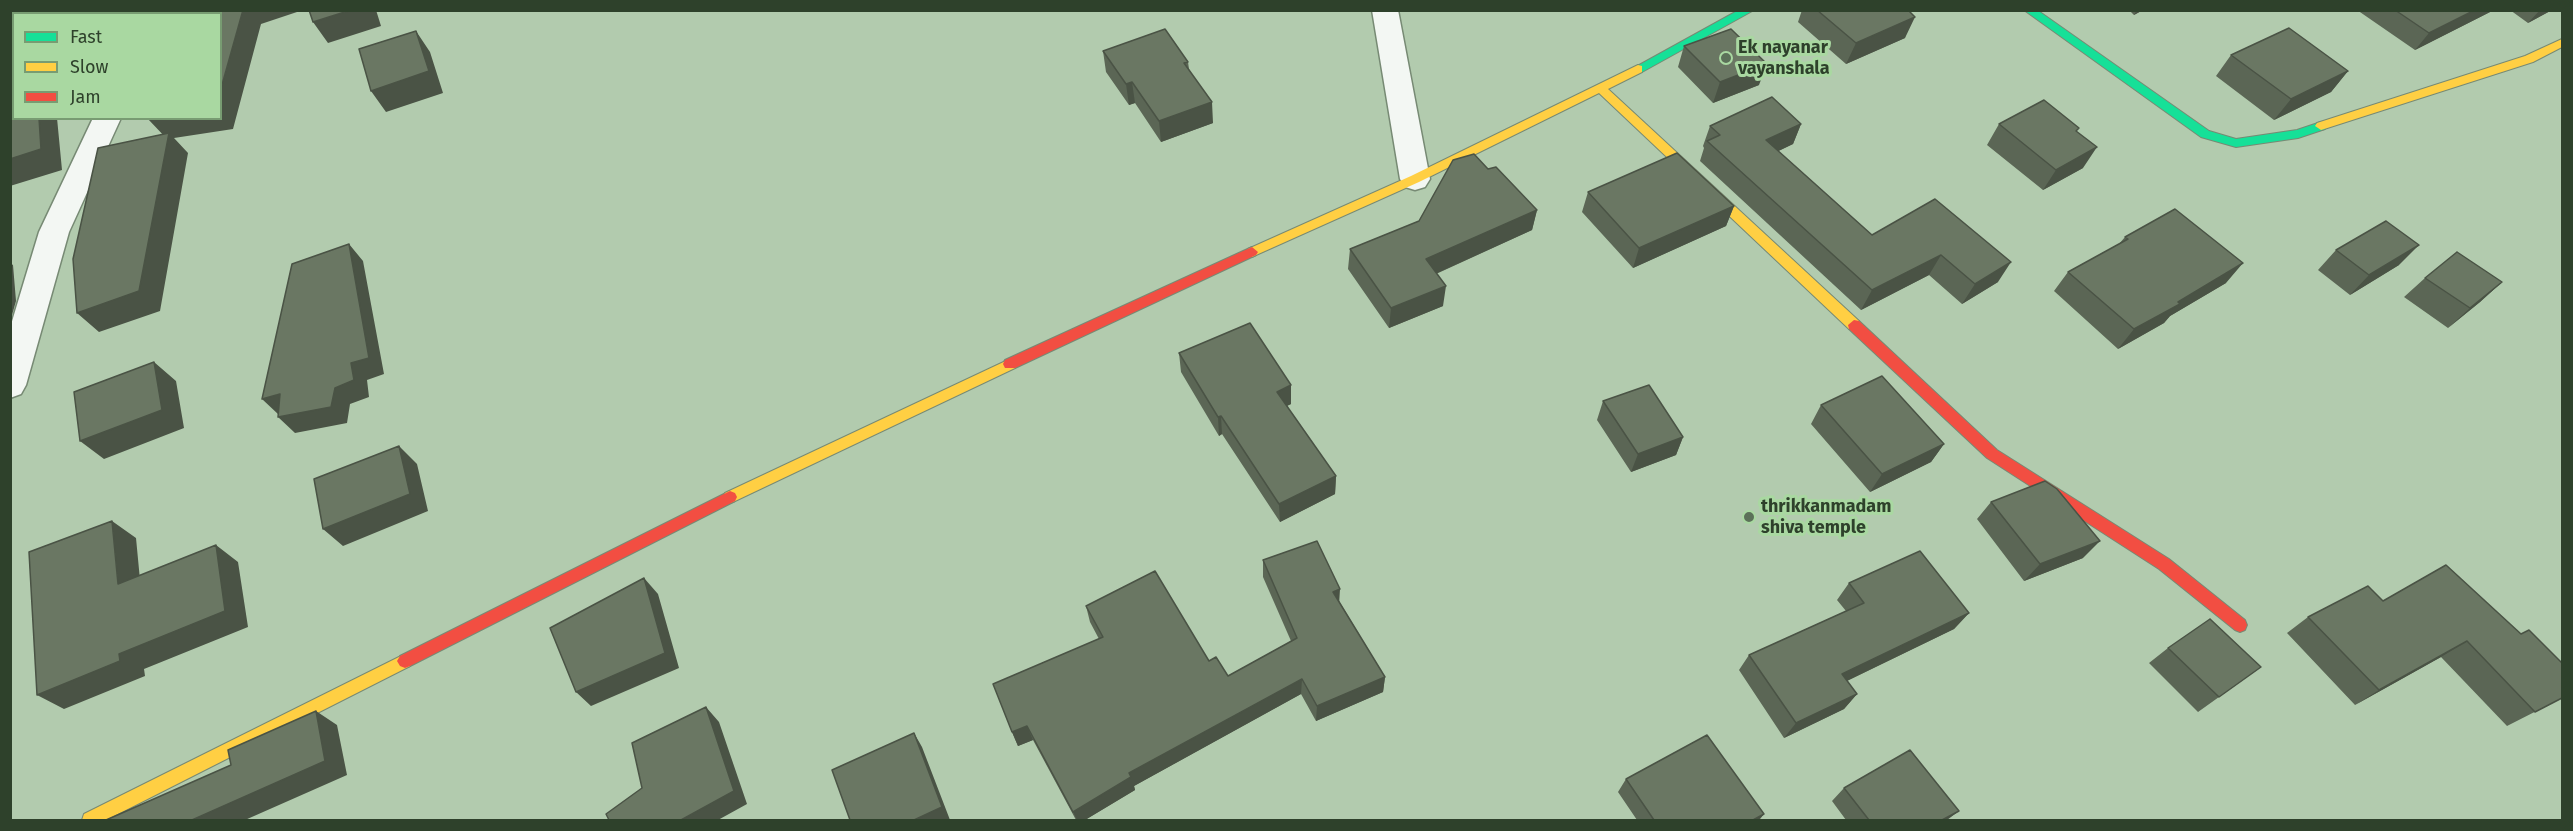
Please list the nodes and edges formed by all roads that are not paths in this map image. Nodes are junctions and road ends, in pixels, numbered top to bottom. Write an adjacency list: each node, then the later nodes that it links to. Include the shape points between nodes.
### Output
1 (1384, 10): 7 (street)
2 (1749, 10): 5 (street)
3 (2029, 10): 4 (street, via 2205,134 2236,143 2298,134 2529,59)
4 (2562, 43)
5 (1601, 89): 7 (street); 9 (street, via 1992,454 2164,564)
6 (105, 120): 8 (street, via 54,232)
7 (1414, 178): 10 (street, via 749,487)
8 (10, 385)
9 (2240, 625)
10 (90, 820)

